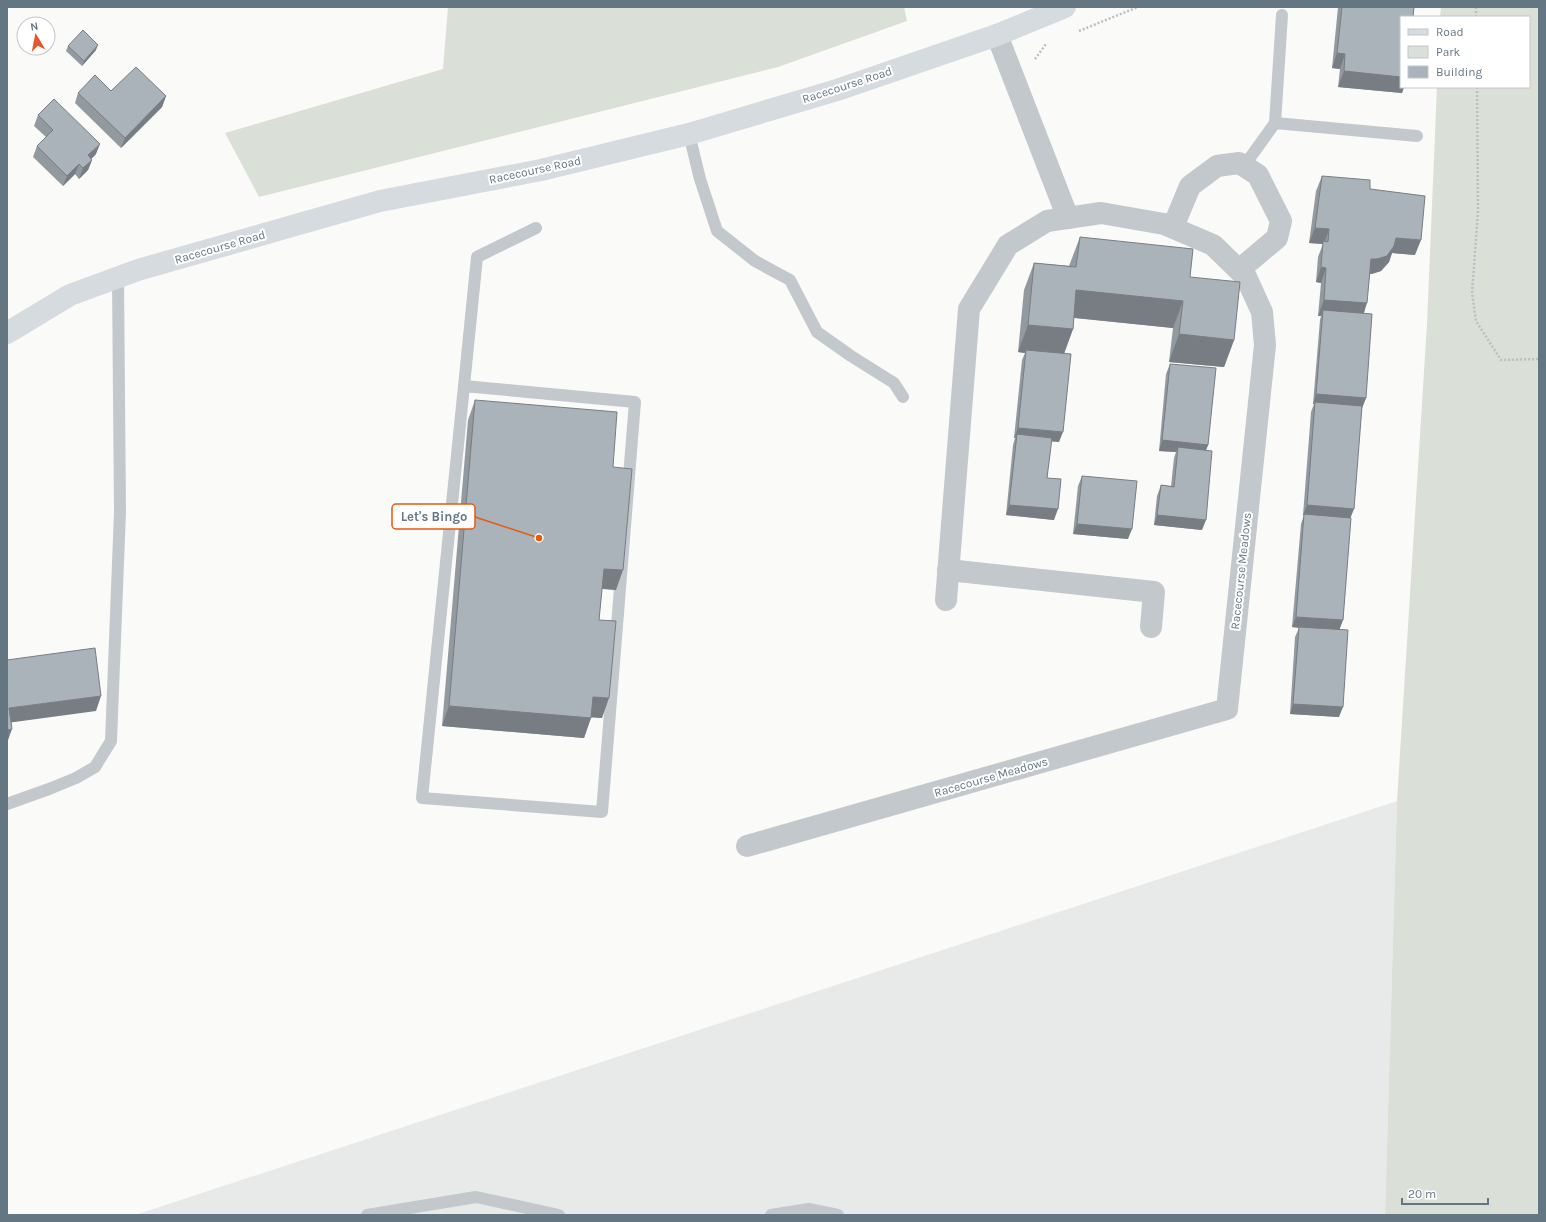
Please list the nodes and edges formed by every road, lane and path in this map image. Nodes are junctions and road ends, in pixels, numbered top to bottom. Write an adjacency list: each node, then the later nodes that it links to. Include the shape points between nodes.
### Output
1 (1065, 7): 5 (street, Racecourse Road)
2 (1138, 7): 4 (path)
3 (1282, 15): 9 (lane)
4 (1074, 33)
5 (997, 35): 10 (street, Racecourse Road, via 837,90); 13 (street)
6 (1046, 44): 7 (path, via 1035,58)
7 (1035, 66)
8 (1477, 88): 19 (path, via 1478,211 1472,293 1476,321 1501,360)
9 (1275, 123): 11 (lane); 12 (lane)
10 (689, 134): 17 (street, Racecourse Road, via 541,170 380,201 138,270); 21 (lane, via 717,231 755,261 790,280 817,332 894,382)
11 (1417, 136)
12 (1244, 166): 14 (street, via 1239,163 1216,166 1190,186); 16 (street, via 1258,175 1281,221 1277,238)
13 (1068, 218): 14 (street, Racecourse Meadows, via 1101,213); 22 (street, Racecourse Meadows, via 1047,221 1008,245 969,309)
14 (1173, 227): 16 (street, Racecourse Meadows, via 1214,245)
15 (536, 228): 20 (lane, via 477,257)
16 (1240, 270): 26 (street, Racecourse Meadows, via 1246,276 1262,312 1265,346 1227,709)
17 (118, 278): 18 (street, Racecourse Road, via 70,295); 25 (lane, via 120,512 110,741 95,767 76,778)
18 (7, 333)
19 (1539, 359)
20 (464, 386): 20 (lane, via 422,798 602,812 634,402)
21 (903, 398)
22 (948, 570): 23 (street); 24 (street, via 1154,592)
23 (946, 600)
24 (1151, 627)
25 (7, 804)
26 (747, 846)
27 (367, 1215): 28 (lane, via 476,1197)
28 (559, 1215)
29 (771, 1215): 30 (lane, via 809,1209)
30 (838, 1215)

